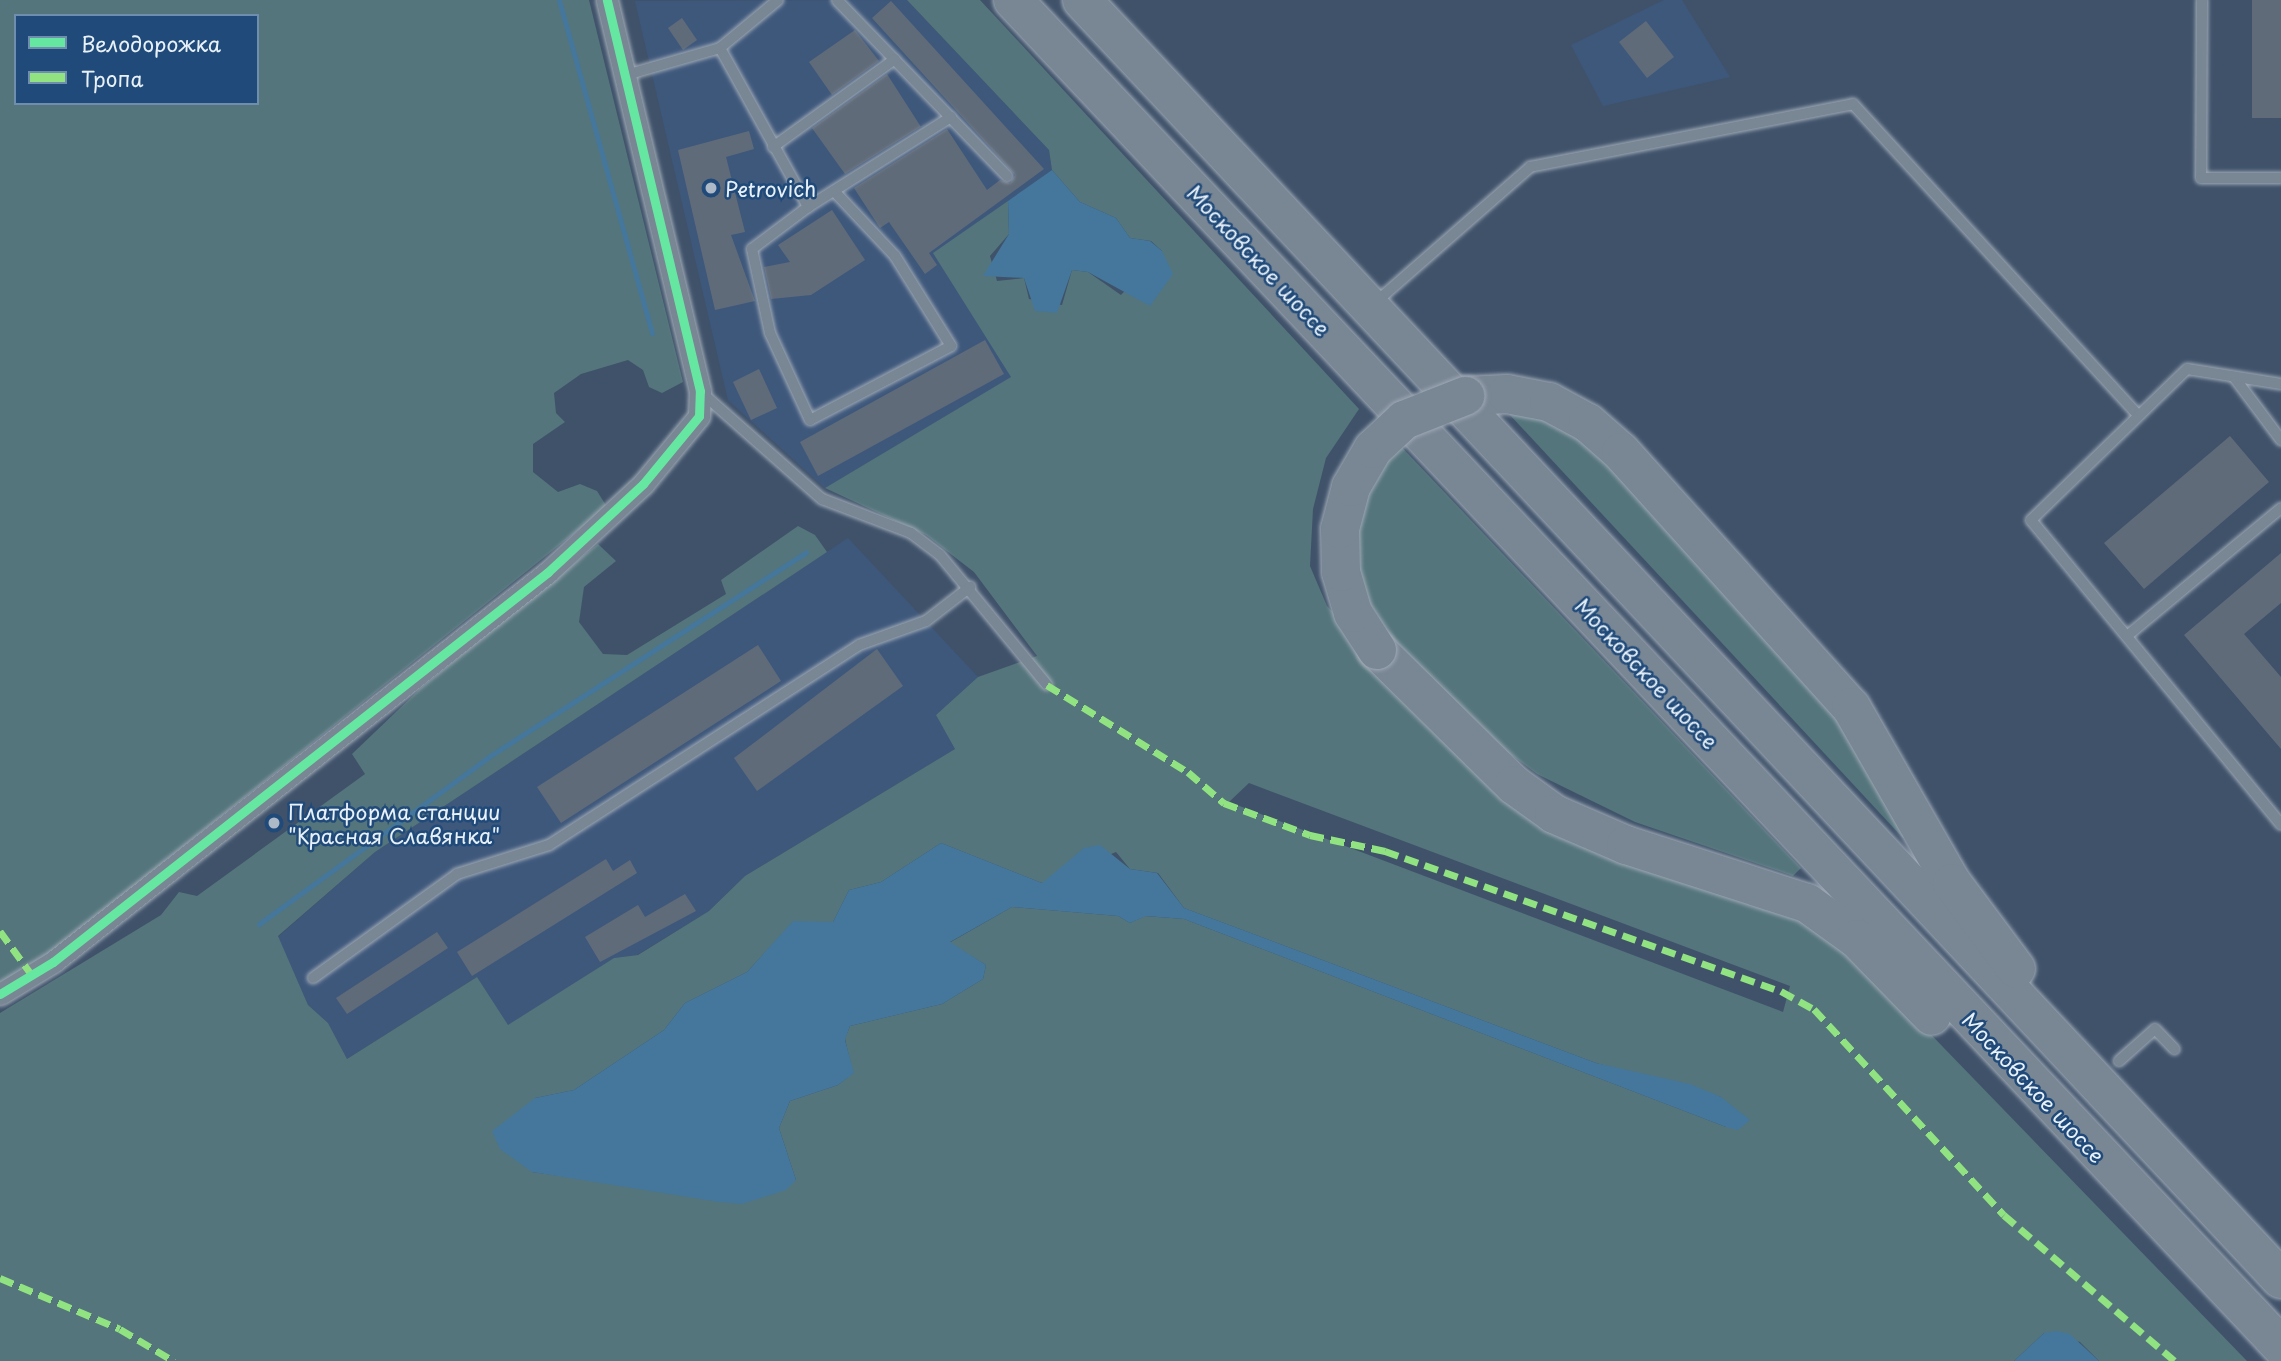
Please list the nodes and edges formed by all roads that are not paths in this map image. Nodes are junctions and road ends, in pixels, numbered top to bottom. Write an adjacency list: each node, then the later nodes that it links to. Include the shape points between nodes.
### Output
1 (607, 0): 9 (street)
2 (778, 0): 7 (lane)
3 (837, 0): 8 (lane)
4 (1013, 0): 32 (highway, Московское шоссе)
5 (1082, 0): 16 (highway)
6 (2202, 0): 13 (lane, via 2201,178)
7 (720, 48): 9 (lane); 11 (lane)
8 (895, 59): 10 (lane); 11 (lane)
9 (626, 75): 19 (street)
10 (951, 117): 12 (lane); 14 (lane)
11 (773, 147): 15 (lane)
12 (1007, 176)
13 (2281, 178)
14 (834, 191): 15 (lane); 15 (lane, via 895,256 951,346 810,420 769,333 752,249)
15 (808, 207)
16 (1368, 308): 20 (lane, via 1530,167 1853,104); 31 (highway)
17 (2234, 377): 18 (lane); 20 (lane, via 2187,369); 21 (lane)
18 (2281, 384)
19 (700, 391): 23 (lane, via 822,499 911,533); 28 (street, via 699,416 674,448 548,572 53,962)
20 (2136, 413): 24 (lane, via 2031,520)
21 (2281, 440)
22 (2281, 508): 24 (lane)
23 (970, 587): 25 (lane); 27 (lane, via 926,621 859,645 549,845 457,874)
24 (2127, 636): 26 (lane)
25 (1047, 685)
26 (2281, 824)
27 (313, 978)
28 (0, 994)
29 (2174, 1049): 30 (lane, via 2155,1029)
30 (2119, 1061)
31 (2119, 1112): 32 (highway, bridge, via 2057,1016 1952,883 1851,707 1622,452 1569,411 1528,397 1465,396 1404,419 1361,467 1340,528 1346,593 1377,650 1514,785 1554,814 1626,845 1763,885 1836,920 1982,1066); 33 (highway)
32 (2083, 1140): 34 (highway, Московское шоссе)
33 (2281, 1279)
34 (2281, 1346)

